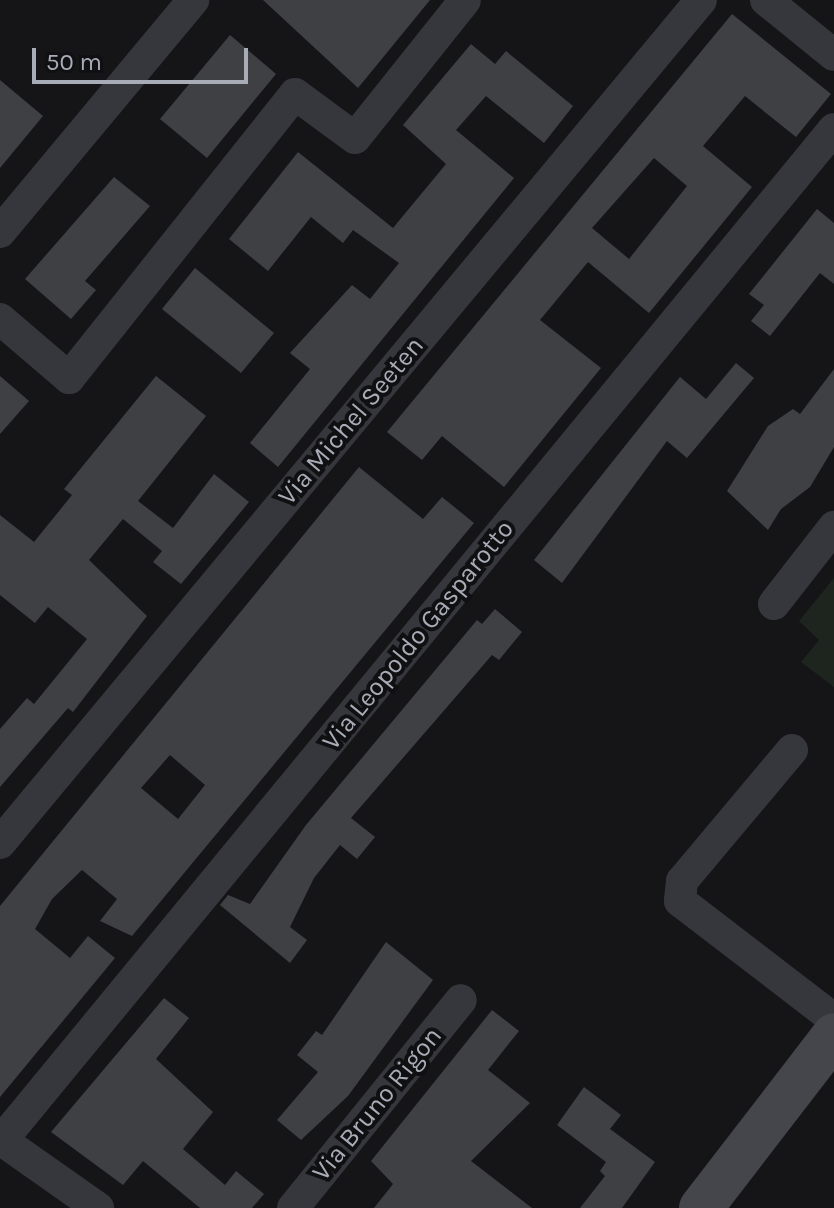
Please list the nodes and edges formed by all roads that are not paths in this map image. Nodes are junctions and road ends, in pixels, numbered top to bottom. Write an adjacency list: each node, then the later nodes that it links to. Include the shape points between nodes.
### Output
1 (193, 0): 7 (street)
2 (465, 0): 8 (street, via 355,138 295,94 69,378)
3 (701, 0): 12 (street, Via Michel Seeten)
4 (766, 0): 5 (street)
5 (834, 55)
6 (834, 129): 16 (street, Via Leopoldo Gasparotto)
7 (0, 232)
8 (0, 319)
9 (834, 527): 10 (street)
10 (774, 604)
11 (792, 750): 14 (street, via 682,881 680,901)
12 (0, 843)
13 (461, 1000): 18 (street, Via Bruno Rigon)
14 (834, 1019)
15 (834, 1035): 19 (main road)
16 (1, 1139): 17 (street)
17 (98, 1208)
18 (293, 1208)
19 (701, 1208)

